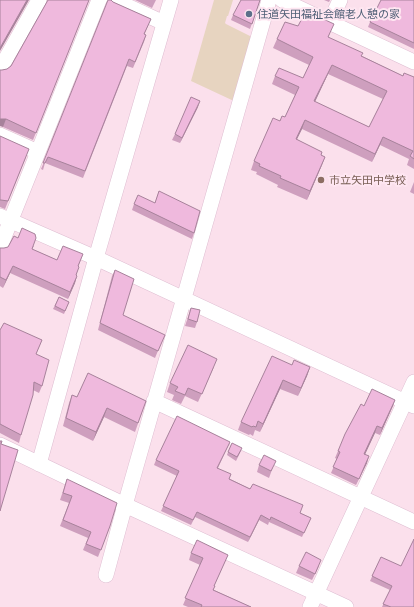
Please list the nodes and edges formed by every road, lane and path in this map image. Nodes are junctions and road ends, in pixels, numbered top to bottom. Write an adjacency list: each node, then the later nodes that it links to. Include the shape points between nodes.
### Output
1 (40, 0): 11 (street)
2 (99, 0): 13 (street)
3 (114, 0): 9 (street)
4 (171, 0): 9 (street)
5 (268, 0): 17 (street)
6 (282, 0): 8 (street)
7 (340, 0): 8 (street)
8 (330, 22): 10 (street)
9 (164, 23): 16 (street)
10 (414, 62)
11 (0, 69)
12 (0, 135): 13 (street)
13 (38, 152): 14 (street)
14 (6, 218): 15 (street); 16 (street)
15 (0, 247)
16 (96, 258): 17 (street); 22 (street)
17 (183, 298): 19 (street); 20 (street)
18 (414, 382): 20 (street)
19 (154, 401): 23 (street); 24 (street)
20 (409, 404): 23 (street)
21 (0, 445): 22 (street)
22 (39, 464): 24 (street)
23 (360, 497): 25 (street); 27 (street)
24 (125, 505): 26 (street); 27 (street)
25 (414, 522)
26 (106, 576)
27 (316, 592): 28 (street); 29 (street)
28 (310, 607)
29 (346, 607)

